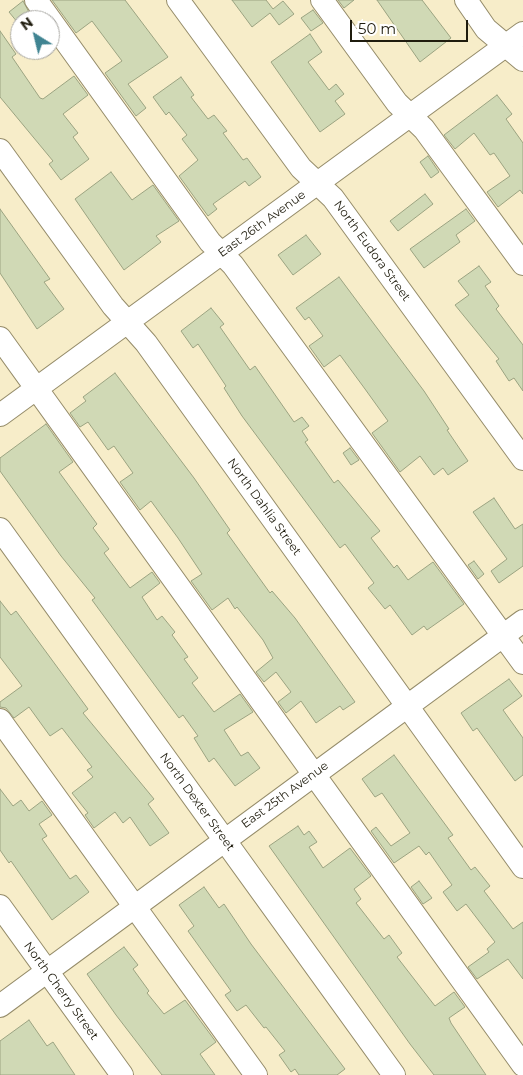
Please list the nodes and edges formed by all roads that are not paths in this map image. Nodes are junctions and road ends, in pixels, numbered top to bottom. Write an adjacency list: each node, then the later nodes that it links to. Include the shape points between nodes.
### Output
1 (36, 0): 9 (street)
2 (178, 0): 8 (street, North Eudora Street)
3 (322, 0): 6 (street, via 397,103)
4 (466, 0): 5 (street, via 486,28)
5 (518, 46): 6 (street, East 26th Avenue)
6 (411, 115): 8 (street, East 26th Avenue); 10 (street)
7 (0, 150): 11 (street, North Dahlia Street, via 113,306)
8 (317, 184): 9 (street, East 26th Avenue); 15 (street, North Eudora Street, via 333,198)
9 (221, 253): 11 (street, East 26th Avenue); 18 (street)
10 (523, 264)
11 (129, 321): 13 (street, East 26th Avenue); 20 (street, North Dahlia Street)
12 (0, 338): 13 (street)
13 (36, 388): 14 (street, East 26th Avenue); 22 (street)
14 (0, 415)
15 (523, 459)
16 (0, 529): 23 (street, North Dexter Street)
17 (523, 622): 18 (street, East 25th Avenue)
18 (503, 636): 19 (street); 20 (street, East 25th Avenue)
19 (523, 663)
20 (408, 706): 22 (street, East 25th Avenue); 24 (street, North Dahlia Street)
21 (0, 720): 26 (street)
22 (315, 774): 23 (street, East 25th Avenue); 29 (street)
23 (224, 840): 26 (street, East 25th Avenue); 32 (street, North Dexter Street)
24 (523, 867)
25 (0, 906): 27 (street, North Cherry Street)
26 (134, 906): 27 (street, East 25th Avenue); 31 (street)
27 (47, 971): 28 (street, East 25th Avenue); 30 (street, North Cherry Street)
28 (0, 1006)
29 (523, 1065)
30 (122, 1075)
31 (256, 1075)
32 (394, 1075)

